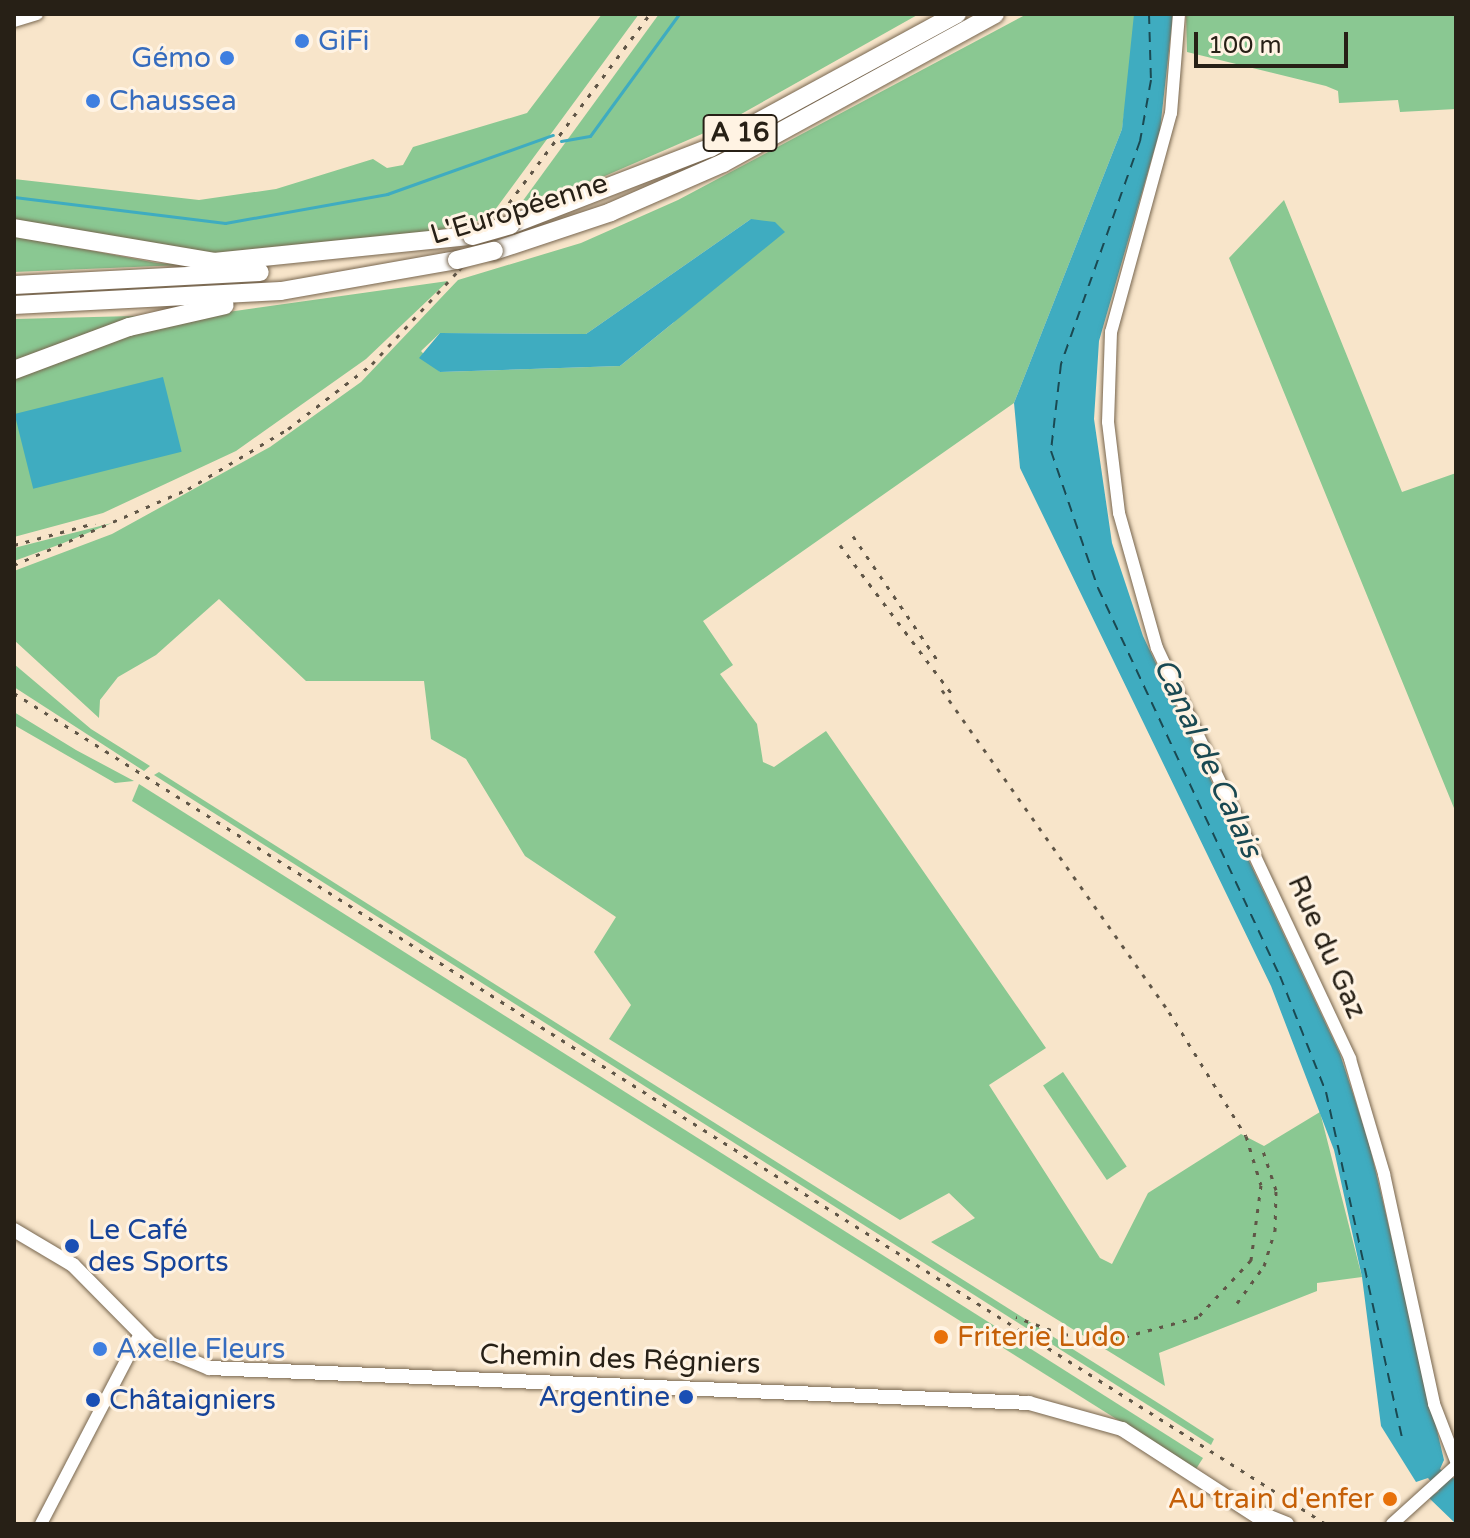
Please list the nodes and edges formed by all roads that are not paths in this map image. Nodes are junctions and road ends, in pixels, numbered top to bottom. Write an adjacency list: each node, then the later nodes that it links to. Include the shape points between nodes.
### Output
1 (37, 14): 5 (street)
2 (957, 14): 7 (highway, L'Européenne / A 16, bridge, via 710,148)
3 (995, 14): 9 (highway, L'Européenne / A 16, bridge, via 698,175 494,251)
4 (1179, 14): 14 (street, Rue du Gaz, via 1169,124 1113,324 1110,443 1138,592 1167,672 1350,1059 1384,1174 1434,1404)
5 (14, 21)
6 (14, 228): 7 (highway, via 214,262)
7 (472, 236): 8 (highway, L'Européenne / A 16, via 266,272)
8 (14, 285)
9 (320, 286): 10 (highway, L'Européenne / A 16); 11 (highway, via 147,322)
10 (14, 305)
11 (14, 370)
12 (14, 1230): 13 (main road, Chemin des Régniers, via 73,1265)
13 (139, 1336): 16 (main road, Chemin des Régniers, via 177,1359 218,1370 1038,1405 1122,1429); 17 (street)
14 (1454, 1466): 15 (street)
15 (1425, 1489): 20 (street); 21 (street)
16 (1247, 1508): 18 (main road, Chemin des Régniers); 19 (main road, Chemin des Régniers)
17 (41, 1524)
18 (1269, 1524)
19 (1287, 1524)
20 (1392, 1524)
21 (1402, 1524)

